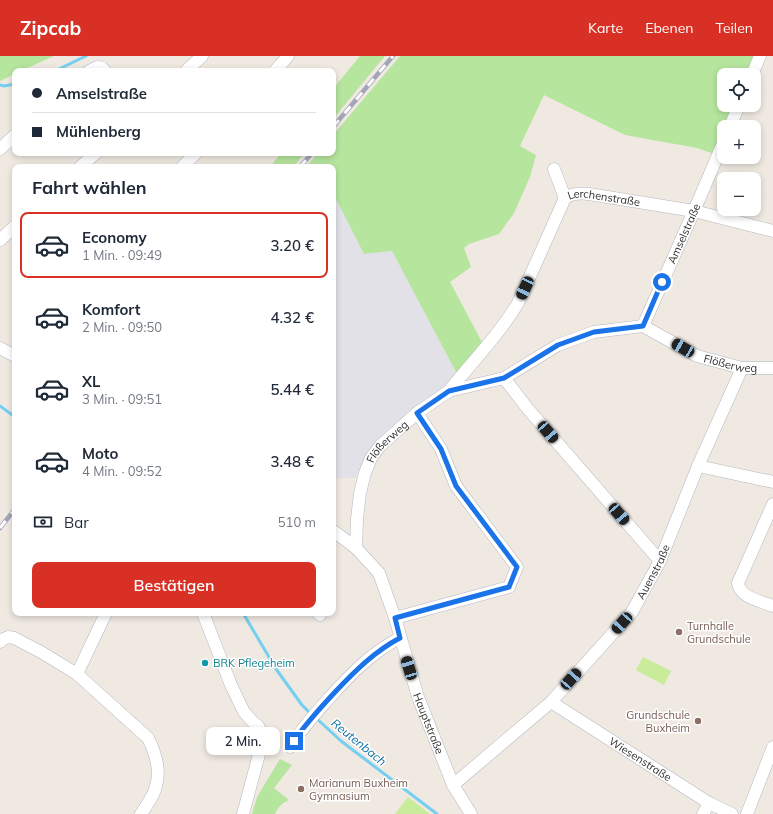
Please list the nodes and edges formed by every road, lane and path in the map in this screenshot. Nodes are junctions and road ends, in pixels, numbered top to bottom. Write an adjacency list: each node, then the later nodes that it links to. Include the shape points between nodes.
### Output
1 (202, 56): 4 (street)
2 (288, 56): 5 (street)
3 (760, 56): 6 (street)
4 (189, 68)
5 (278, 68)
6 (755, 68)
7 (12, 138): 8 (street)
8 (0, 149)
9 (93, 156): 12 (street)
10 (193, 156): 13 (street)
11 (717, 157): 16 (street, Amselstraße)
12 (83, 164)
13 (185, 164)
14 (554, 169): 15 (street)
15 (565, 198): 16 (street, Lerchenstraße, via 569,195 588,194); 26 (street, Lerchenstraße, via 512,313)
16 (694, 211): 18 (street, Lerchenstraße); 20 (street, Amselstraße)
17 (12, 229): 19 (street)
18 (773, 231)
19 (0, 240)
20 (643, 326): 23 (street, Flößerweg, via 697,356); 25 (street, Flößerweg, via 594,332 558,345)
21 (0, 348): 22 (street)
22 (12, 354)
23 (742, 368): 24 (street, Flößerweg); 28 (street, Auenstraße)
24 (773, 368)
25 (504, 378): 26 (street, Flößerweg); 33 (street)
26 (449, 391): 27 (street, Flößerweg)
27 (417, 413): 32 (street, Flößerweg, via 380,446 371,458 360,493); 37 (street, via 441,449 456,486 517,567 509,587)
28 (698, 466): 29 (street); 33 (street, Auenstraße)
29 (773, 482)
30 (773, 504): 34 (street, via 738,583 744,594)
31 (336, 537): 32 (street, Hauptstraße)
32 (356, 548): 37 (street, Hauptstraße, via 379,573)
33 (660, 561): 41 (street, Auenstraße, via 632,612)
34 (773, 606)
35 (105, 616): 40 (street)
36 (204, 616): 47 (street, via 231,686 244,712 261,732 261,747)
37 (395, 618): 38 (street, Hauptstraße)
38 (400, 638): 42 (street, via 359,667 314,715); 44 (street, Hauptstraße, via 418,697)
39 (0, 642): 40 (street, via 8,637 14,638)
40 (77, 674): 46 (street, via 148,738 158,775 156,788)
41 (551, 702): 44 (street, Auenstraße); 45 (street, Wiesenstraße)
42 (290, 747)
43 (773, 747): 51 (street)
44 (453, 785): 48 (street, Hauptstraße)
45 (709, 803): 49 (street); 50 (street, Wiesenstraße)
46 (141, 814)
47 (242, 814)
48 (471, 814)
49 (703, 814)
50 (732, 814)
51 (747, 814)

